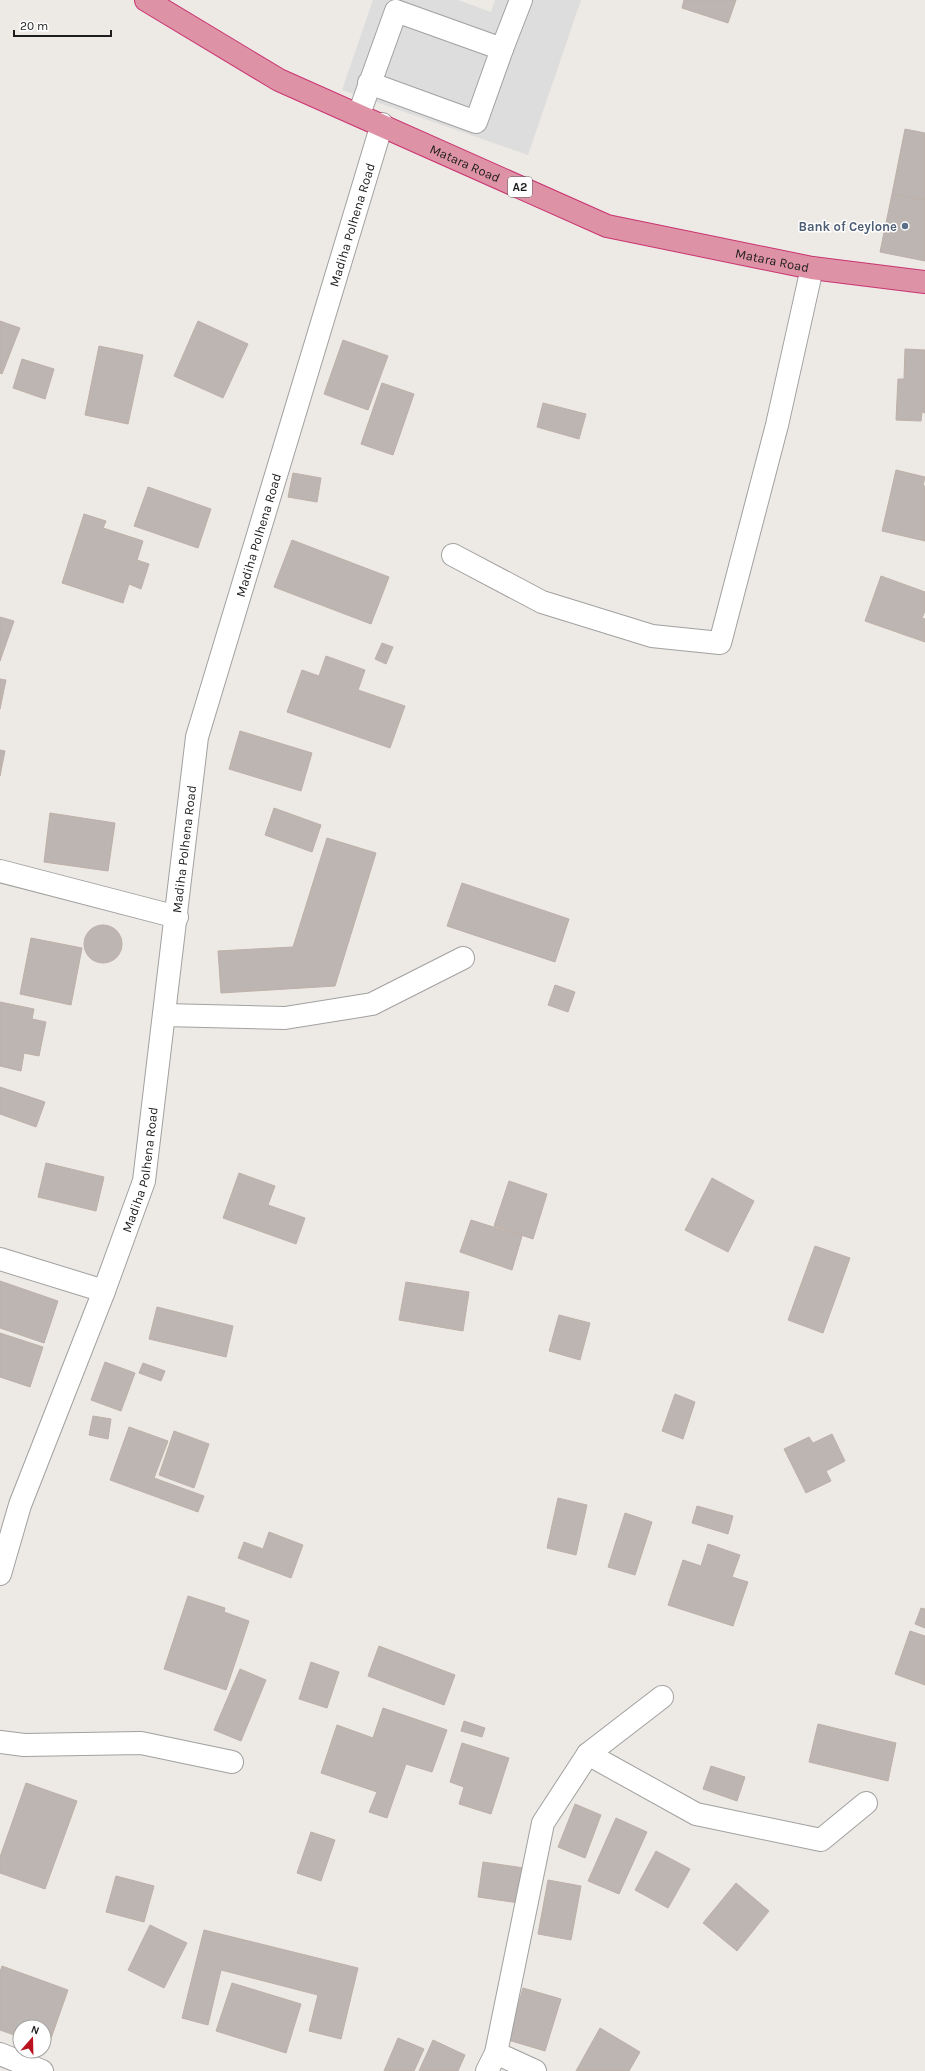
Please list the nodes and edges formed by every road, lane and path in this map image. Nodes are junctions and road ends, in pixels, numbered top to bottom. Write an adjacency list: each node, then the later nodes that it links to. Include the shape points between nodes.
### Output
1 (146, 0): 5 (highway, Matara Road / A2, via 279,80)
2 (521, 0): 3 (street)
3 (502, 50): 4 (street, via 396,11); 4 (street, via 476,122)
4 (369, 83): 5 (street)
5 (359, 114): 6 (highway, Matara Road / A2)
6 (382, 124): 7 (highway, Matara Road / A2, via 608,226); 11 (street, Madiha Polhena Road, via 197,736)
7 (812, 268): 8 (highway, Matara Road / A2); 9 (street, via 777,425 720,643 652,636 542,602)
8 (925, 282)
9 (453, 555)
10 (0, 871): 11 (street)
11 (177, 917): 13 (street, Madiha Polhena Road)
12 (463, 958): 13 (street, via 372,1004 285,1018)
13 (164, 1015): 15 (street, Madiha Polhena Road, via 144,1181)
14 (0, 1259): 15 (street)
15 (104, 1291): 16 (street, Madiha Polhena Road, via 20,1506)
16 (0, 1574)
17 (662, 1697): 19 (street)
18 (0, 1742): 20 (street, via 24,1745 141,1743)
19 (588, 1754): 21 (street, via 696,1814 821,1840); 23 (street, via 543,1823)
20 (232, 1762)
21 (866, 1803)
22 (0, 2054): 24 (street)
23 (491, 2062): 25 (street)
24 (42, 2071)
25 (535, 2071)

